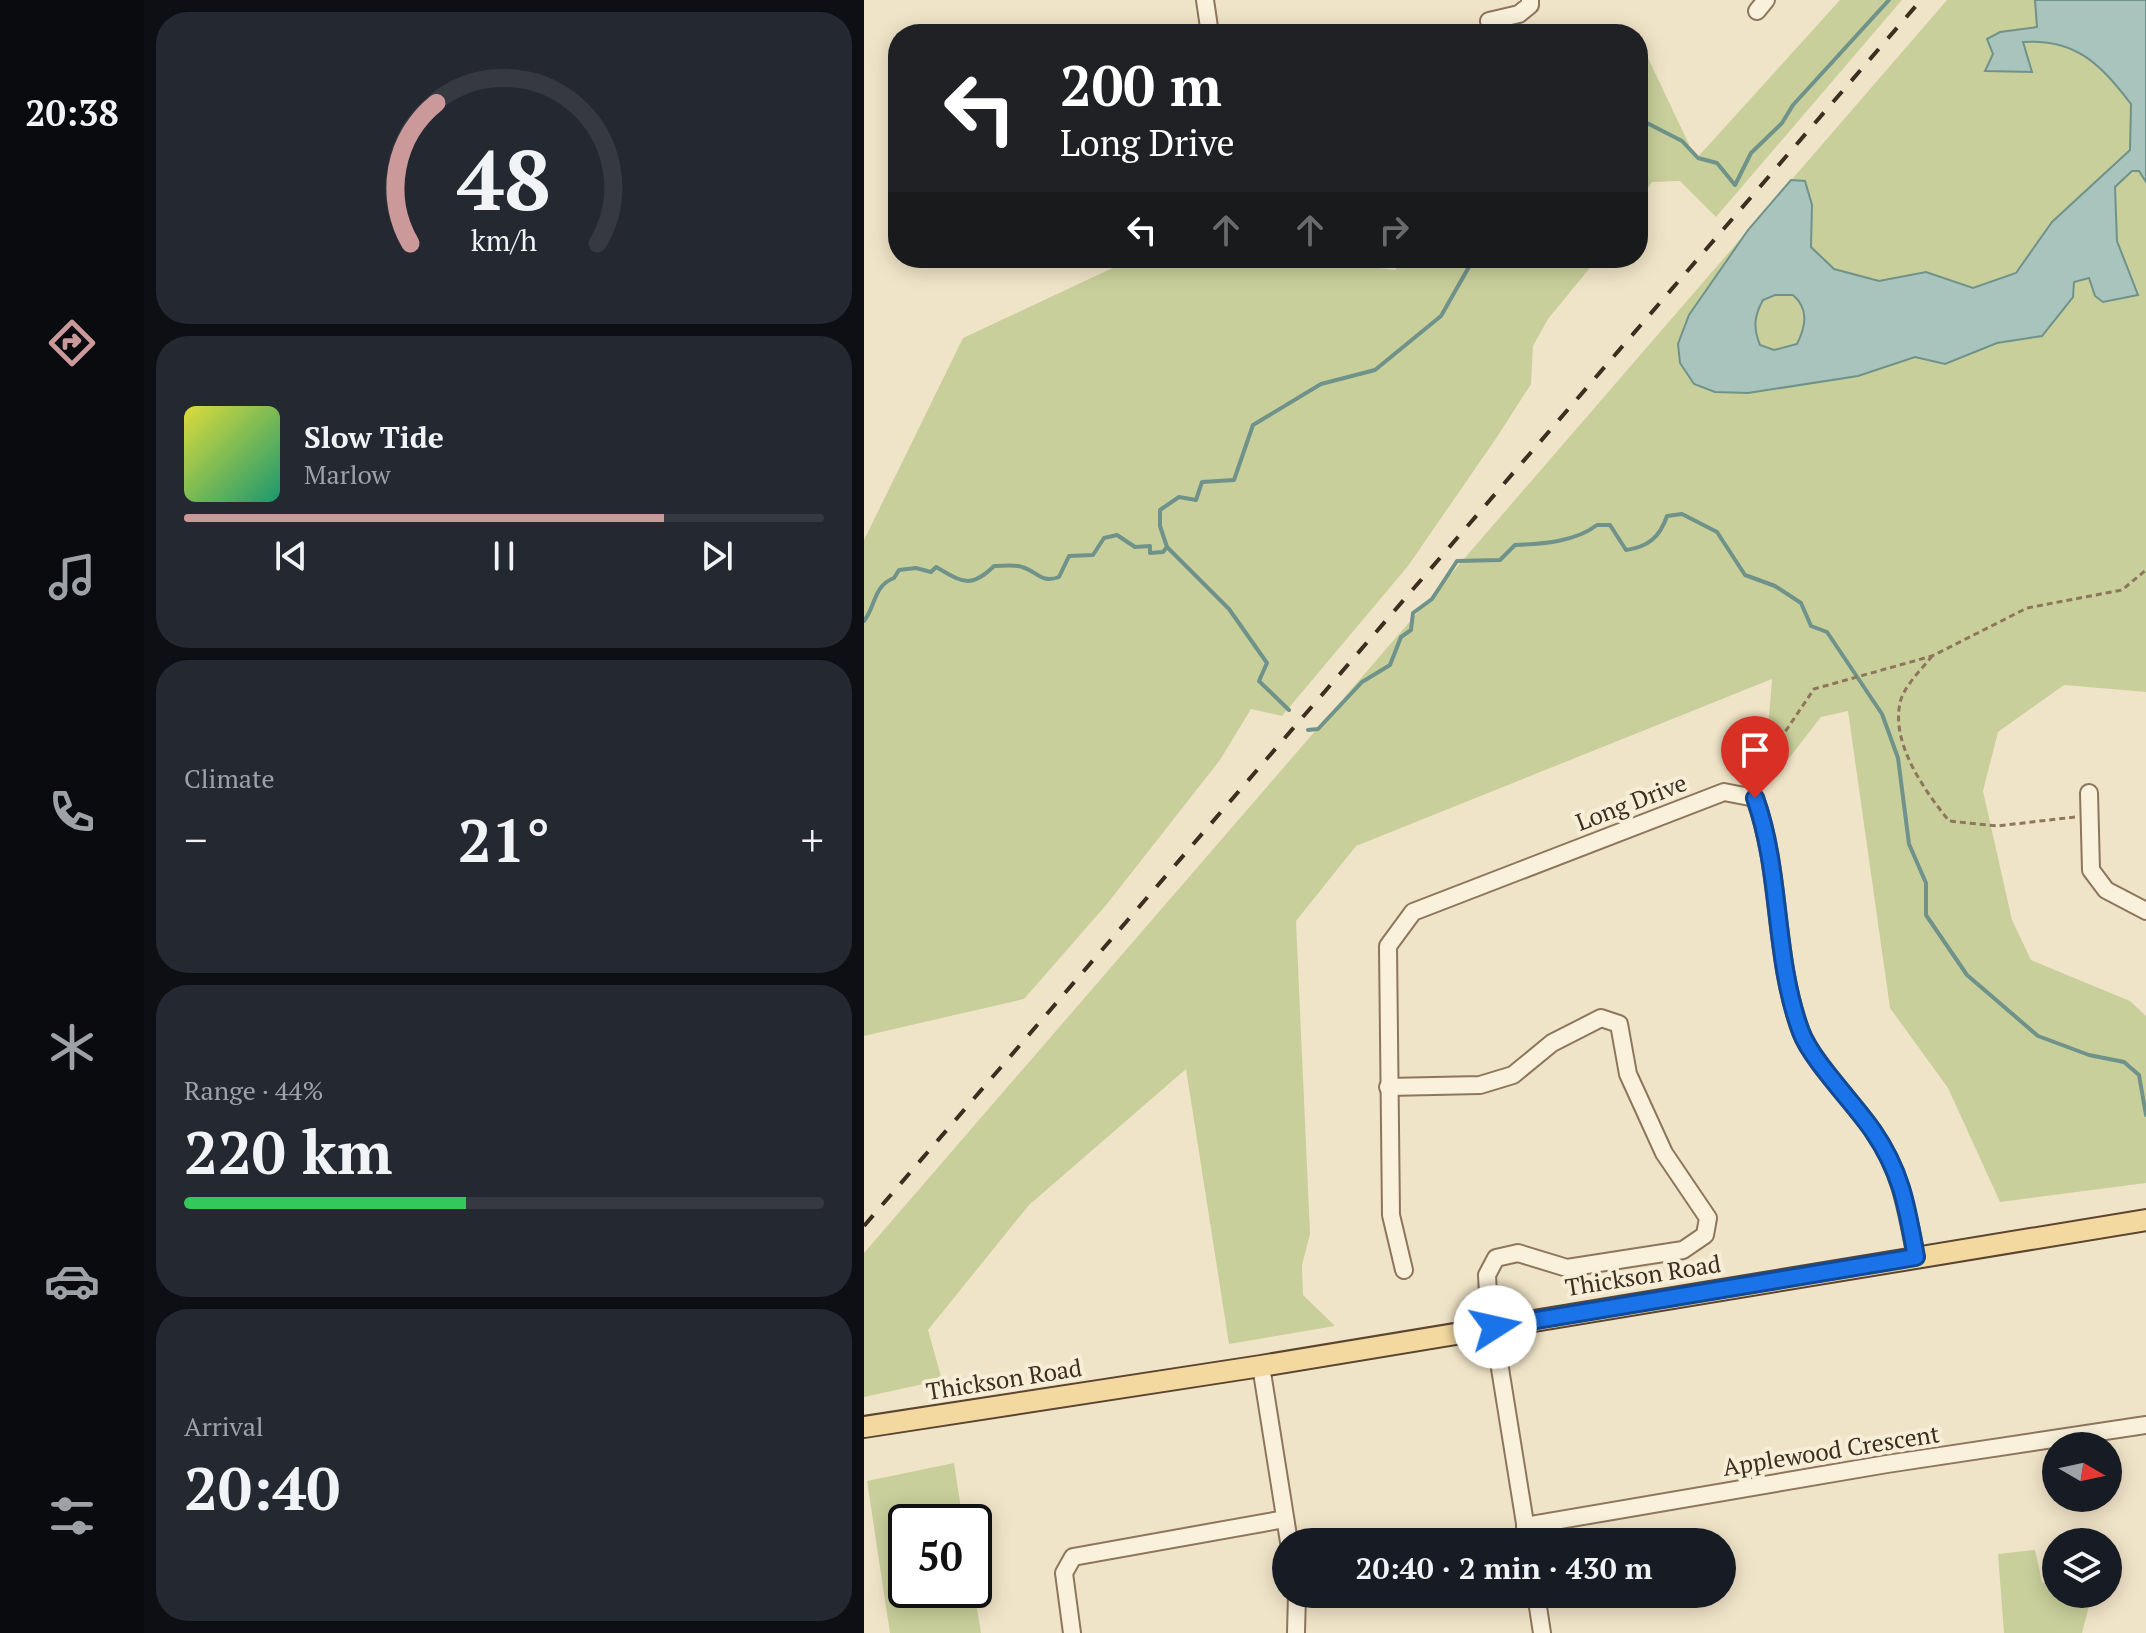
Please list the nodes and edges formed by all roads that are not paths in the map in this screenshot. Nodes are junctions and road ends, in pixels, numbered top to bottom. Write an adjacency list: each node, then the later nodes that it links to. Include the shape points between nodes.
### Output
1 (1205, 0): 4 (street)
2 (1530, 0): 3 (street, via 1519,14)
3 (1489, 21)
4 (1209, 24)
5 (2089, 793): 6 (street, via 2091,870 2106,890)
6 (2146, 911)
7 (1388, 1087): 9 (street, Long Drive, via 1388,946 1413,912 1724,792 1755,798 1767,830 1789,990 1802,1035 1875,1133 1901,1178); 10 (street, Long Drive, via 1391,1215); 11 (street, via 1480,1085 1513,1075 1552,1043 1601,1018 1619,1024 1628,1074 1658,1140 1708,1218 1705,1235 1683,1250 1567,1268 1518,1253 1496,1258 1487,1275)
8 (2146, 1220): 9 (main road, Thickson Road)
9 (1916, 1257): 11 (main road, Thickson Road)
10 (1404, 1270)
11 (1495, 1327): 12 (main road, Thickson Road); 17 (street)
12 (1261, 1366): 14 (main road, Thickson Road); 15 (street)
13 (2146, 1425): 18 (street, Applewood Crescent, via 1887,1464)
14 (864, 1427)
15 (1285, 1519): 16 (street); 21 (street, via 1073,1557 1064,1573)
16 (1287, 1528)
17 (1526, 1528)
18 (1558, 1528)
19 (1297, 1608): 22 (street)
20 (1538, 1608): 23 (street)
21 (1072, 1633)
22 (1296, 1633)
23 (1542, 1633)

